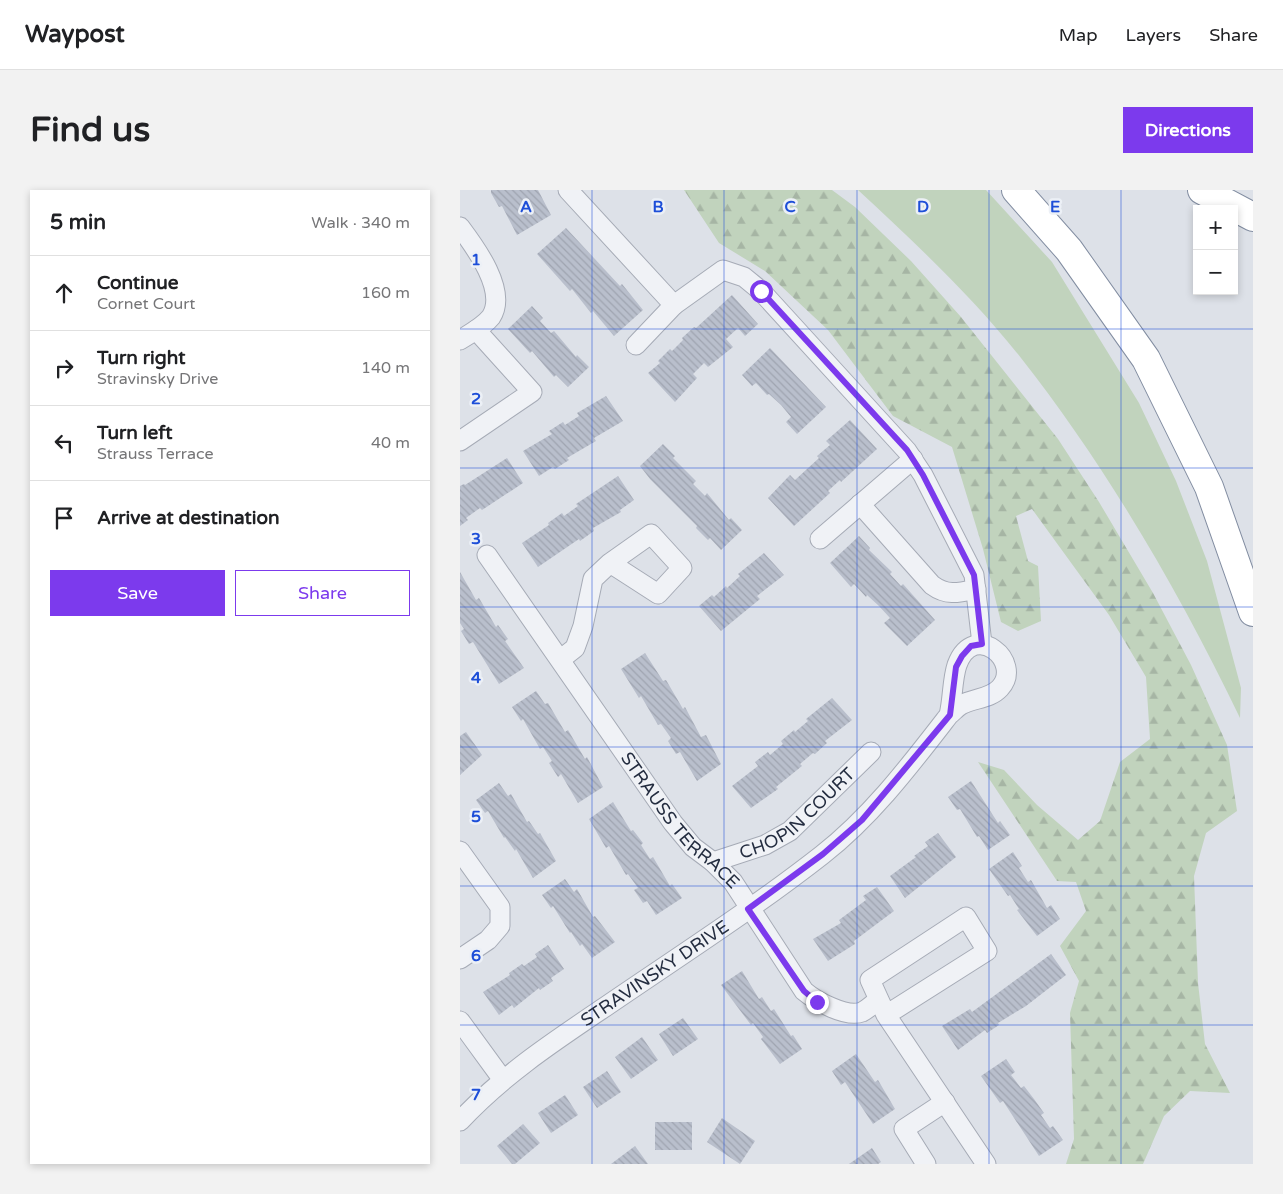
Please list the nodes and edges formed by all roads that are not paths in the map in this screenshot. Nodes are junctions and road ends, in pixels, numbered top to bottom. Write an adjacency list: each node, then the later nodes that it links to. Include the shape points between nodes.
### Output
1 (568, 190): 6 (street)
2 (1016, 190): 17 (highway, via 1069,250 1146,359 1209,487)
3 (1202, 190): 4 (highway)
4 (1253, 217)
5 (460, 226): 7 (street, via 478,252 496,294 492,315)
6 (674, 305): 9 (street); 11 (street, via 723,270 744,277 761,291)
7 (476, 330): 8 (street); 10 (street, via 532,392)
8 (460, 340)
9 (636, 345)
10 (460, 440)
11 (913, 459): 12 (street); 16 (street, via 974,575)
12 (860, 504): 13 (street); 16 (street, via 941,592 952,594)
13 (820, 539)
14 (487, 555): 19 (street, STRAUSS TERRACE)
15 (610, 563): 19 (street, via 593,579 575,648)
16 (976, 589): 18 (street)
17 (1253, 612)
18 (982, 644): 20 (street, via 971,646 956,667); 20 (street, STRAVINSKY DRIVE, via 993,647 1005,662 1005,678 1001,687 991,695 960,705)
19 (562, 659): 23 (street, STRAUSS TERRACE, via 673,822 693,847)
20 (950, 715): 24 (street, STRAVINSKY DRIVE, via 862,820 823,854)
21 (871, 752): 23 (street, CHOPIN COURT, via 790,831 765,845)
22 (460, 851): 25 (street, via 500,907 500,926 488,940)
23 (714, 862): 24 (street, STRAUSS TERRACE, via 733,882)
24 (748, 909): 26 (street, STRAUSS TERRACE, via 804,991 817,1002 842,1011); 28 (street, STRAVINSKY DRIVE)
25 (460, 959)
26 (882, 1008): 26 (street, STRAUSS TERRACE, via 987,951 966,917 870,980); 29 (street)
27 (460, 1021): 28 (street)
28 (503, 1080): 30 (street, STRAVINSKY DRIVE)
29 (946, 1102): 31 (street, via 904,1129); 32 (street)
30 (460, 1121)
31 (926, 1164)
32 (986, 1164)

